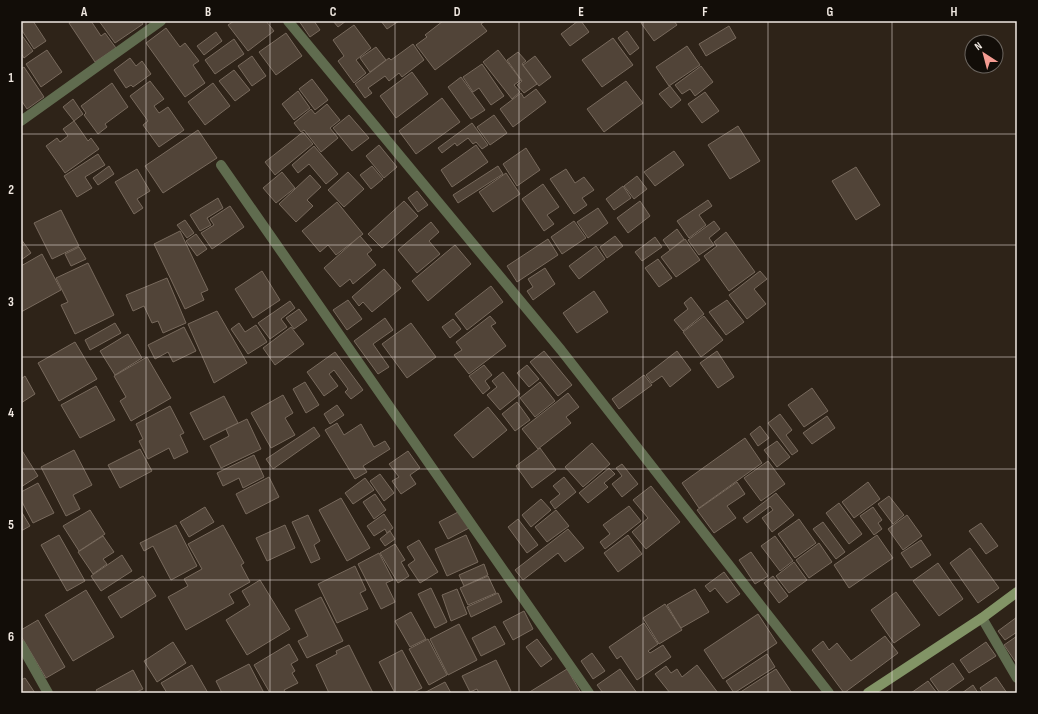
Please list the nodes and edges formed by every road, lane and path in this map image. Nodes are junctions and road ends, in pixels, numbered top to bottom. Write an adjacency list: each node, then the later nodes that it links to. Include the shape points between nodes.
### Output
1 (161, 21): 3 (street)
2 (288, 21): 11 (street, via 561,350)
3 (21, 121)
4 (221, 165): 10 (street)
5 (1017, 592): 6 (street)
6 (982, 618): 8 (street); 12 (street)
7 (21, 645): 9 (street)
8 (1017, 678)
9 (48, 693)
10 (589, 693)
11 (829, 693)
12 (868, 693)

